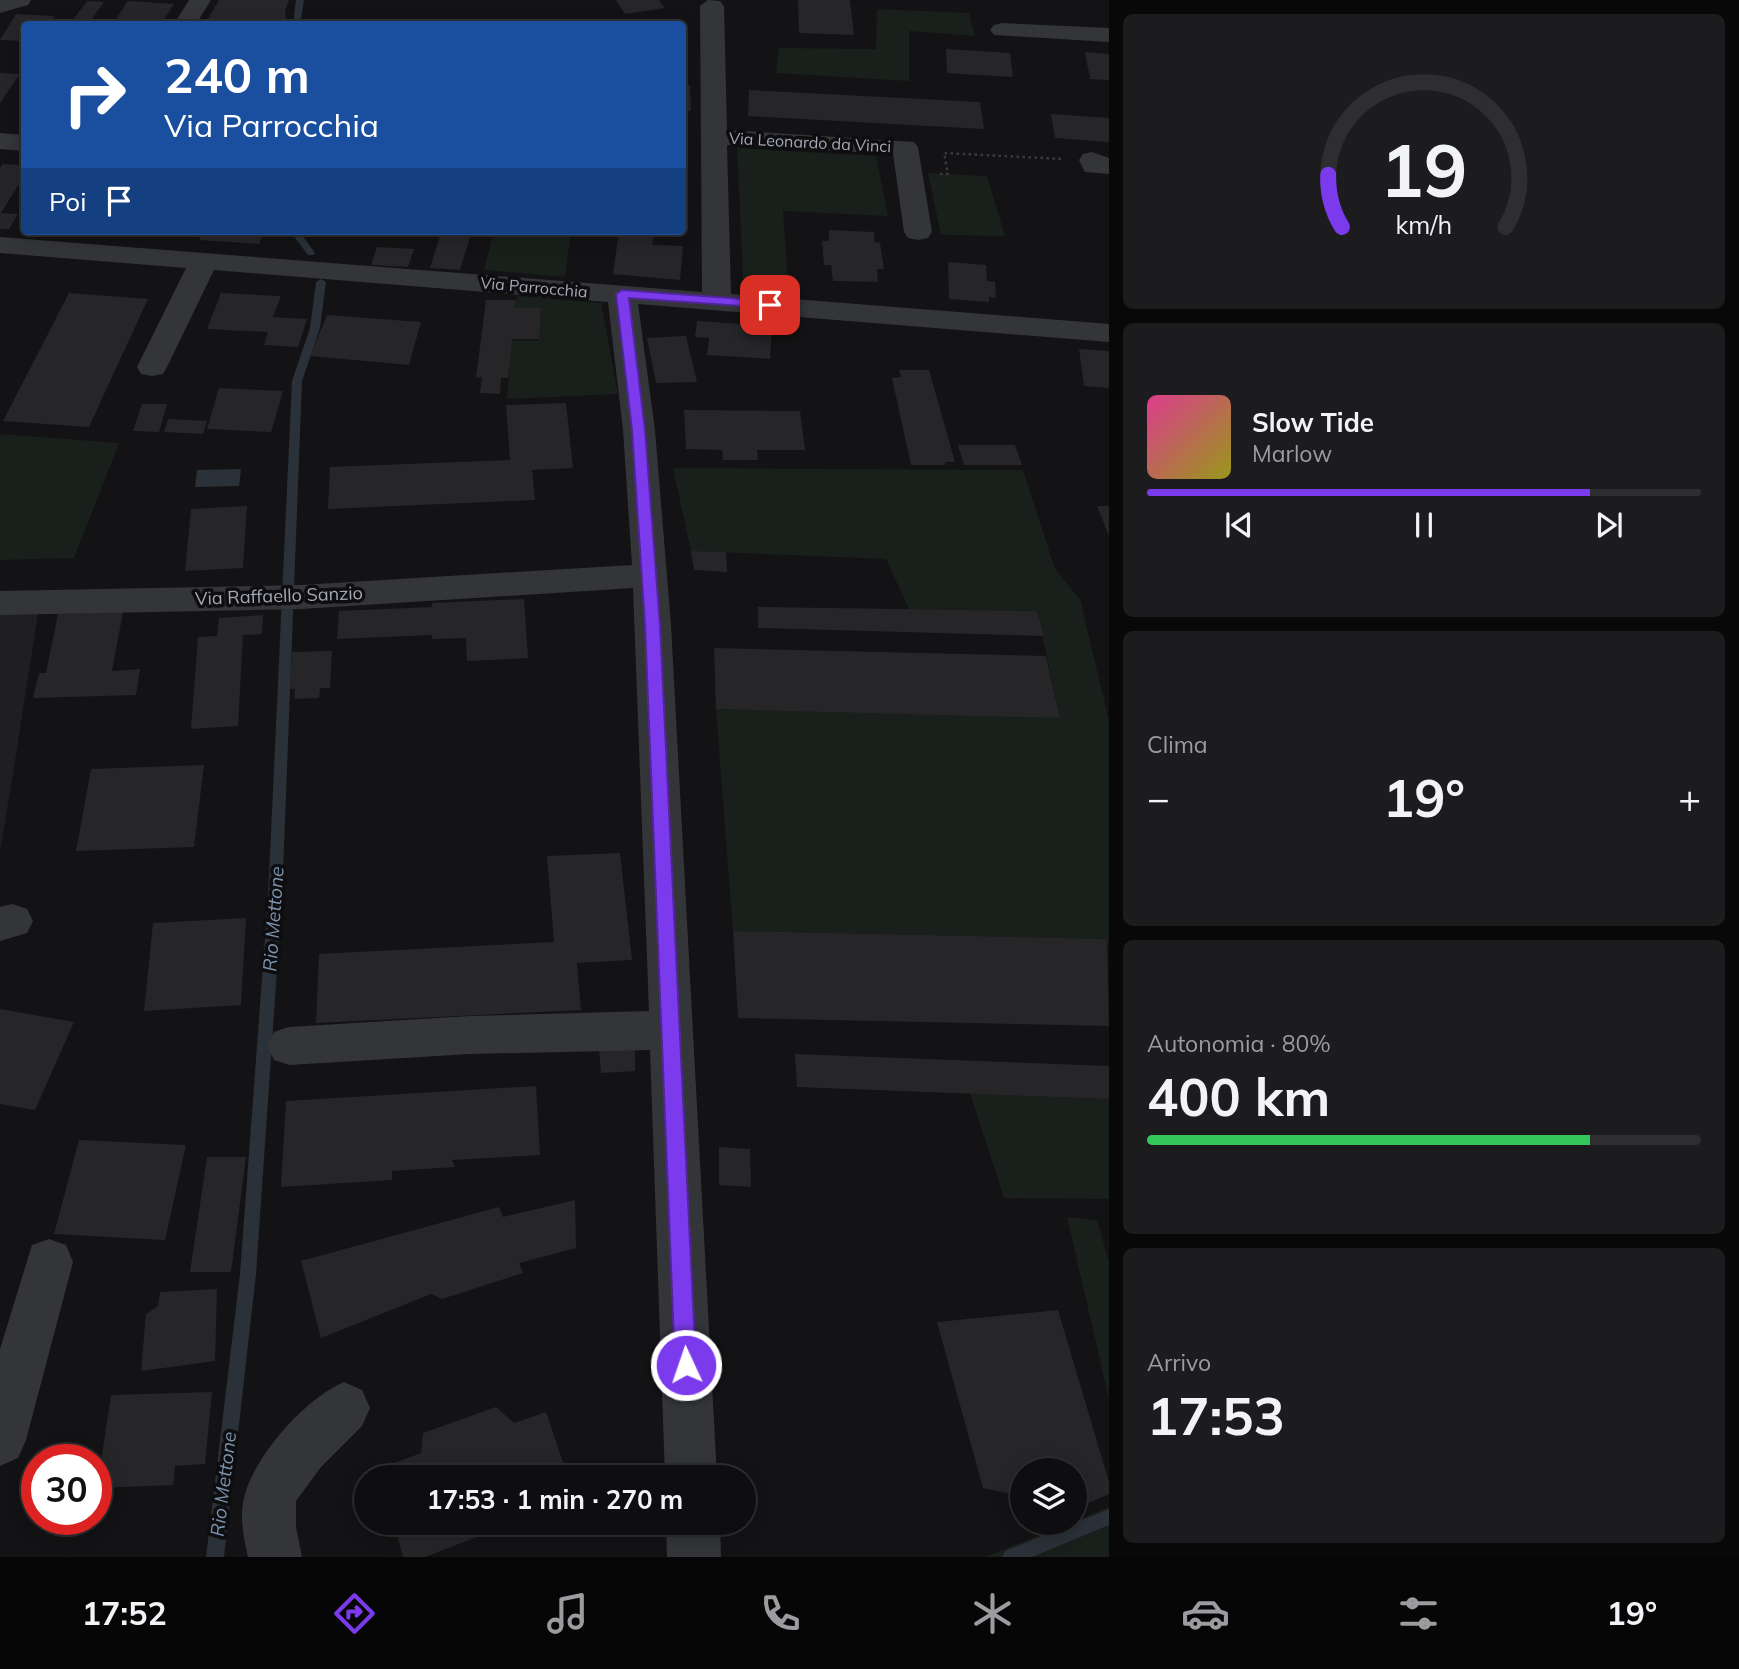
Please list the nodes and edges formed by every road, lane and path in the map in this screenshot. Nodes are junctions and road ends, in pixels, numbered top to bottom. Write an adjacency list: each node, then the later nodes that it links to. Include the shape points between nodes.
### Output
1 (20, 0): 3 (street)
2 (200, 1): 5 (street)
3 (0, 6)
4 (712, 6): 8 (street, Via Leonardo da Vinci)
5 (187, 21)
6 (1002, 30): 7 (street)
7 (1109, 35)
8 (713, 137): 13 (street, Via Leonardo da Vinci, via 905,147); 18 (street, Via Leonardo da Vinci)
9 (0, 141): 10 (street)
10 (21, 143)
11 (944, 153): 12 (path)
12 (1100, 163)
13 (918, 232)
14 (56, 240): 15 (street, Via Parrocchia); 16 (street, Via Parrocchia)
15 (0, 245)
16 (204, 261): 17 (street, Via Parrocchia); 20 (street)
17 (622, 294): 18 (street, Via Parrocchia); 21 (street, via 639,430)
18 (717, 300): 19 (street, Via Parrocchia)
19 (1109, 333)
20 (152, 367)
21 (648, 570): 22 (street, Via Raffaello Sanzio, via 641,576 290,597); 23 (street)
22 (0, 603)
23 (671, 1030): 24 (street); 28 (street)
24 (289, 1046)
25 (49, 1262): 27 (street)
26 (344, 1408): 30 (street, via 300,1450 271,1498)
27 (0, 1440)
28 (690, 1465)
29 (693, 1535): 31 (street)
30 (275, 1557)
31 (694, 1557)

